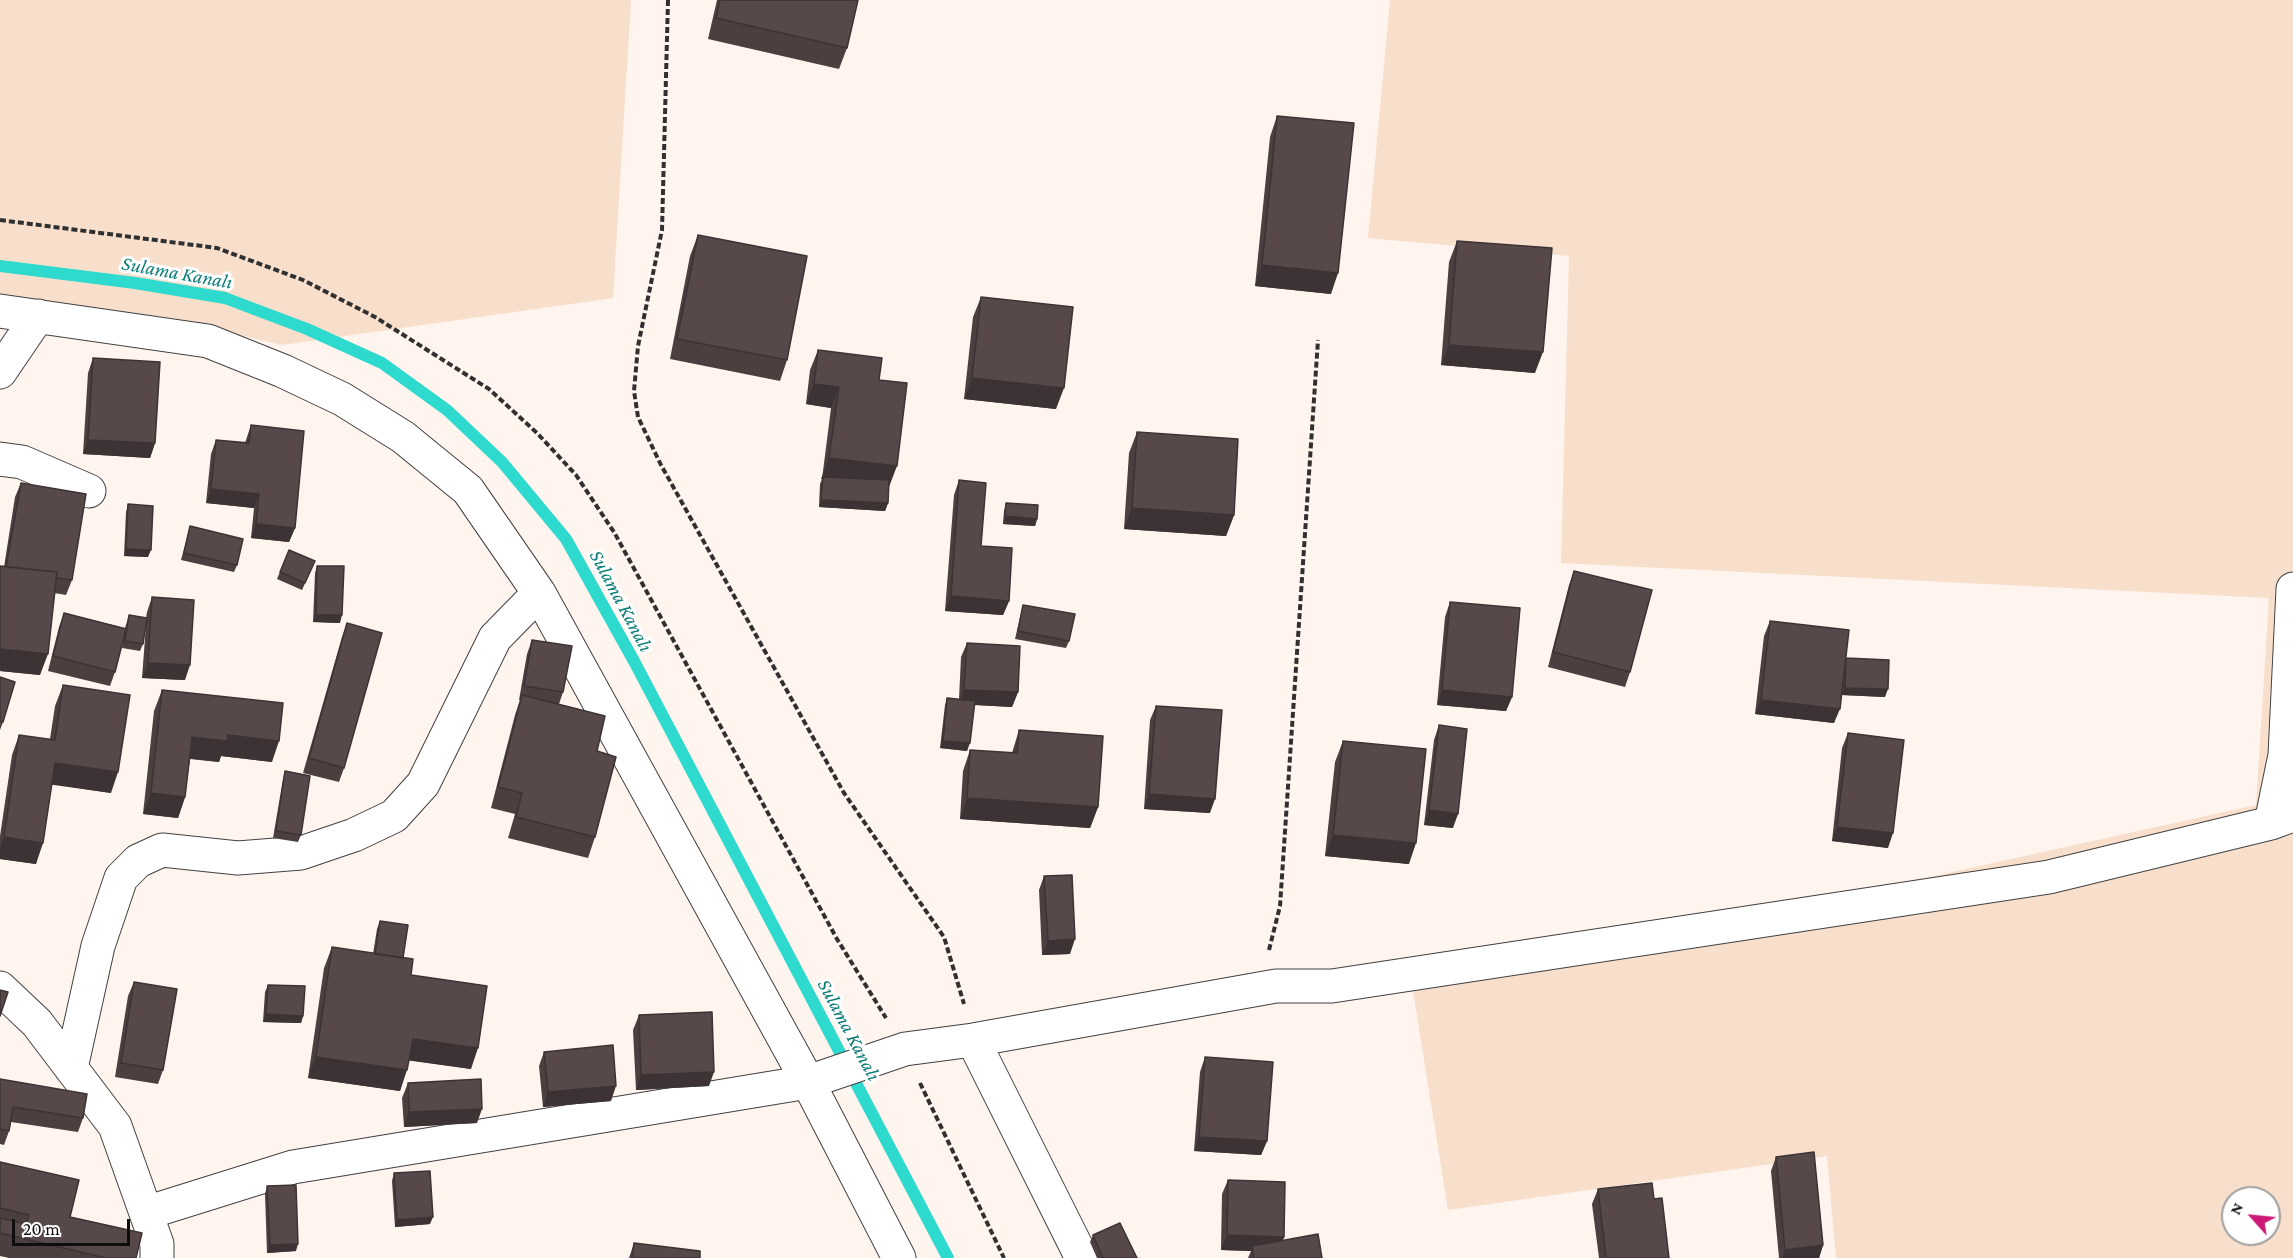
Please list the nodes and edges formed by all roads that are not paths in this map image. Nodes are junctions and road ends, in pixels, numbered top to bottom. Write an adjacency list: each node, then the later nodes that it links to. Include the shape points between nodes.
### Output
1 (0, 311): 2 (street)
2 (38, 316): 3 (street); 7 (street, via 208,341 342,399 404,436 468,490)
3 (0, 372)
4 (0, 459): 5 (street, via 22,462)
5 (89, 490)
6 (2293, 589): 8 (street)
7 (538, 592): 11 (street, via 495,638 423,784 394,816 301,854 238,858 162,850 138,861 121,878 98,946); 12 (street)
8 (2282, 819): 10 (street, via 2049,877 1332,986 1276,986)
9 (0, 988): 11 (street, via 36,1023)
10 (973, 1040): 12 (street, via 905,1049); 16 (street)
11 (71, 1068): 13 (street, via 115,1126)
12 (818, 1079): 13 (street, via 293,1167); 15 (street)
13 (146, 1213): 14 (street, via 157,1244)
14 (157, 1258)
15 (899, 1258)
16 (1082, 1258)

